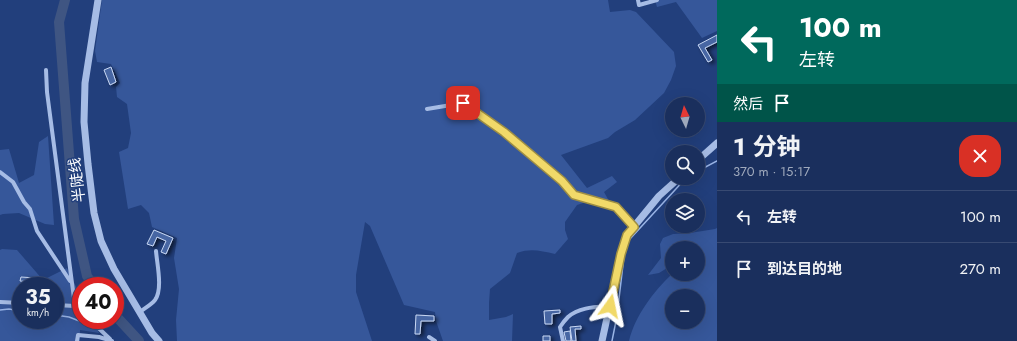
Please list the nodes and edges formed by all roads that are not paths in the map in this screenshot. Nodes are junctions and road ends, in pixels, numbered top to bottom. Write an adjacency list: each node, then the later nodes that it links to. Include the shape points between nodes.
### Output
1 (98, 0): 16 (street, 半陡线, via 85,83 84,122 94,212 101,242)
2 (638, 0): 3 (street, via 639,5)
3 (657, 0)
4 (46, 70): 12 (street)
5 (427, 109): 10 (street, via 463,103 504,132 562,181 574,195 616,207)
6 (717, 143): 7 (street)
7 (705, 154)
8 (0, 172): 12 (street, via 13,182 30,209 37,231)
9 (671, 185): 10 (street)
10 (634, 227): 15 (street, via 627,235 621,254)
11 (156, 251): 16 (street, via 158,294 154,301)
12 (72, 283)
13 (0, 302): 14 (street)
14 (12, 303)
15 (610, 306): 23 (street, via 584,309 568,317 560,328); 24 (street)
16 (140, 312): 21 (street, 半陡线)
17 (99, 329): 20 (street)
18 (429, 337): 22 (street)
19 (77, 341): 20 (street, via 78,335)
20 (112, 341)
21 (159, 341)
22 (435, 341)
23 (563, 341)
24 (602, 341)

